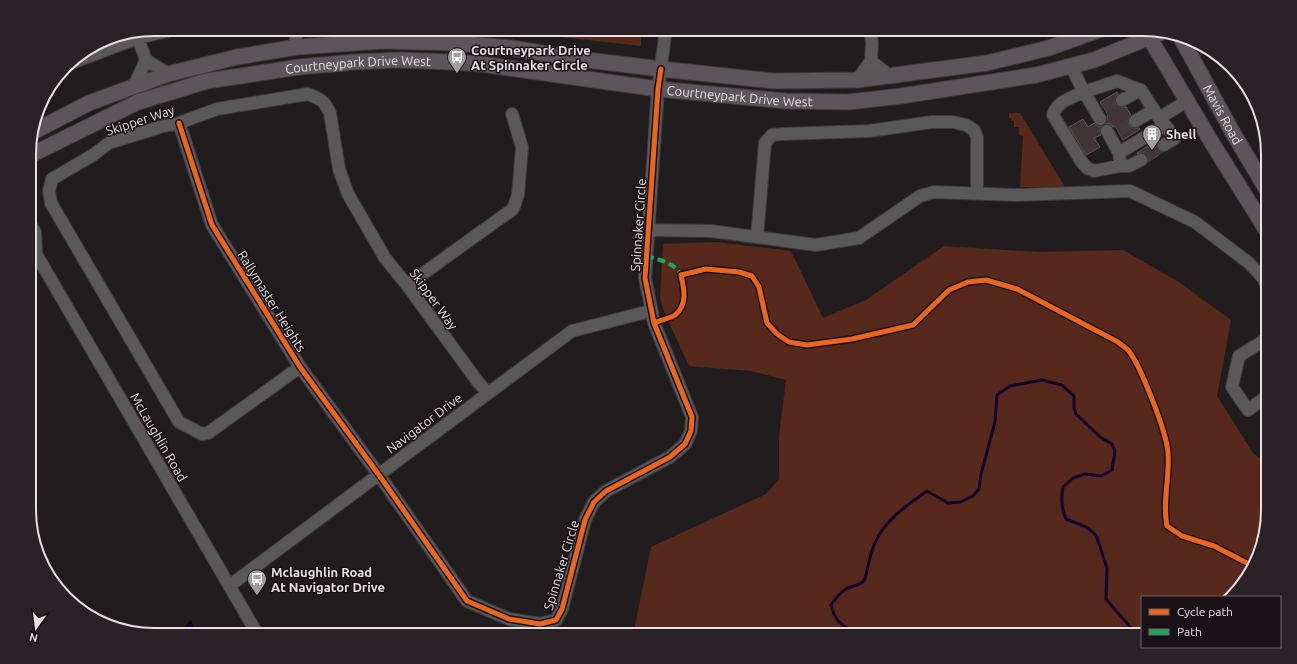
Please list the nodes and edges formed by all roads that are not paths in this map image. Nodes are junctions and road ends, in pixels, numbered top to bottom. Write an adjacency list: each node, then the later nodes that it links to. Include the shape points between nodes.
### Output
1 (296, 36): 10 (street)
2 (665, 36): 16 (street, Spinnaker Circle)
3 (871, 36): 13 (street)
4 (1082, 36): 18 (main road, Courtneypark Drive West, via 1049,48 987,63)
5 (1146, 36): 14 (main road, Courtneypark Drive West, via 1094,60)
6 (138, 37): 12 (street)
7 (1152, 37): 25 (main road, Mavis Road)
8 (128, 39): 11 (street)
9 (1184, 43): 38 (main road, Mavis Road)
10 (297, 47): 15 (main road); 16 (main road, Courtneypark Drive West, via 383,41 456,43); 17 (main road, Courtneypark Drive West, via 237,57)
11 (92, 54)
12 (146, 60): 17 (street); 20 (street)
13 (871, 61): 18 (street); 19 (street)
14 (1071, 66): 21 (main road, Courtneypark Drive West, via 1021,77 849,102 786,101); 23 (street)
15 (299, 67): 21 (main road, Courtneypark Drive West, via 398,60 451,62); 34 (main road, Courtneypark Drive West, via 207,81 138,102)
16 (661, 69): 19 (main road, Courtneypark Drive West, via 774,81); 21 (street, Spinnaker Circle)
17 (168, 74): 20 (main road, Courtneypark Drive West)
18 (890, 76): 19 (main road, Courtneypark Drive West)
19 (857, 80)
20 (134, 86): 31 (main road, Courtneypark Drive West, via 89,103)
21 (658, 89): 41 (street, Spinnaker Circle)
22 (1141, 90): 23 (street, via 1117,81); 24 (street); 28 (street)
23 (1084, 92): 27 (street); 37 (street, via 1060,103 1055,109 1054,118 1087,168 1094,171)
24 (1122, 100)
25 (1187, 101): 28 (street); 40 (main road, Mavis Road)
26 (512, 114): 45 (street, via 522,147 518,195 513,209)
27 (1101, 115)
28 (1160, 118): 29 (street); 33 (street, via 1176,138); 35 (street)
29 (1135, 121)
30 (179, 123): 45 (street, Skipper Way, via 217,109 239,105 308,94 321,99 330,113 339,169 348,194 385,258); 48 (street, Rallymaster Heights, via 212,225); 48 (street, Skipper Way, via 109,143 52,179 49,191 51,203 180,422 202,434 208,433)
31 (39, 129)
32 (1112, 133): 35 (street)
33 (1164, 145)
34 (36, 153)
35 (1119, 153): 37 (street)
36 (1141, 160): 37 (street, via 1129,166)
37 (1120, 166)
38 (1261, 180)
39 (977, 194): 42 (street, via 934,192 920,196 859,238 816,245); 42 (street, via 977,137 974,130 966,125 932,122 869,131 782,134 772,136 765,143); 44 (street, via 1130,191 1195,222 1249,263)
40 (1261, 221)
41 (648, 230): 42 (street, via 711,231); 46 (street, Spinnaker Circle, via 645,278)
42 (757, 237)
43 (36, 256): 52 (street, McLaughlin Road)
44 (1261, 276)
45 (407, 285): 49 (street, Skipper Way)
46 (650, 311): 49 (street, Navigator Drive, via 572,331); 51 (street, Spinnaker Circle, via 692,417 691,431 685,444 670,457 606,491 594,502 585,520 562,609 556,620 540,624 509,619 467,601)
47 (1261, 342): 50 (street, via 1239,356 1232,387 1248,410)
48 (300, 367): 51 (street, Rallymaster Heights)
49 (488, 393): 51 (street, Navigator Drive)
50 (1261, 401)
51 (379, 475): 52 (street, Navigator Drive)
52 (229, 586): 53 (street, McLaughlin Road)
53 (254, 628)

